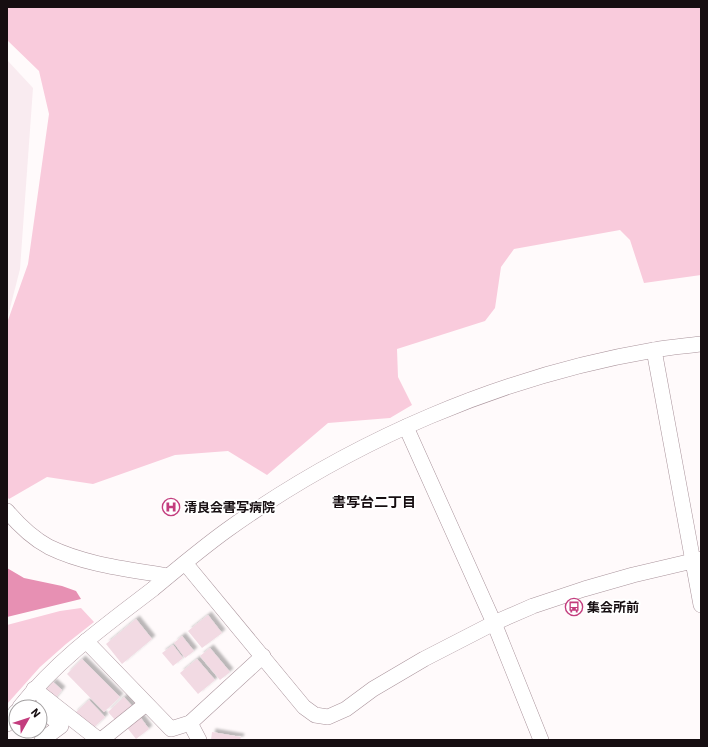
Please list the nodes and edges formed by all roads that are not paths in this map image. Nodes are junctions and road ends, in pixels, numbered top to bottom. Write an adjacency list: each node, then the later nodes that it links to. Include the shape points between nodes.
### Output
1 (701, 344): 2 (street)
2 (654, 350): 3 (street, via 591,363 525,381 454,406); 5 (street)
3 (406, 428): 6 (street, via 348,455 290,489 227,530); 9 (street)
4 (7, 511): 7 (street, via 19,524 48,546 82,560)
5 (697, 560): 8 (street); 9 (street, via 584,589 533,606)
6 (185, 563): 7 (street); 11 (street)
7 (168, 576): 10 (street)
8 (701, 605)
9 (494, 623): 11 (street, via 424,658 346,709 328,717 315,715 304,707); 22 (street)
10 (86, 641): 12 (street); 16 (street)
11 (263, 656): 18 (street)
12 (34, 689): 13 (street); 14 (street)
13 (26, 699)
14 (47, 699)
15 (48, 700): 20 (street)
16 (146, 704): 18 (street, via 171,729); 20 (street)
17 (48, 715): 19 (street, via 60,726)
18 (190, 723): 21 (street)
19 (48, 735)
20 (100, 740)
21 (199, 740)
22 (541, 740)

